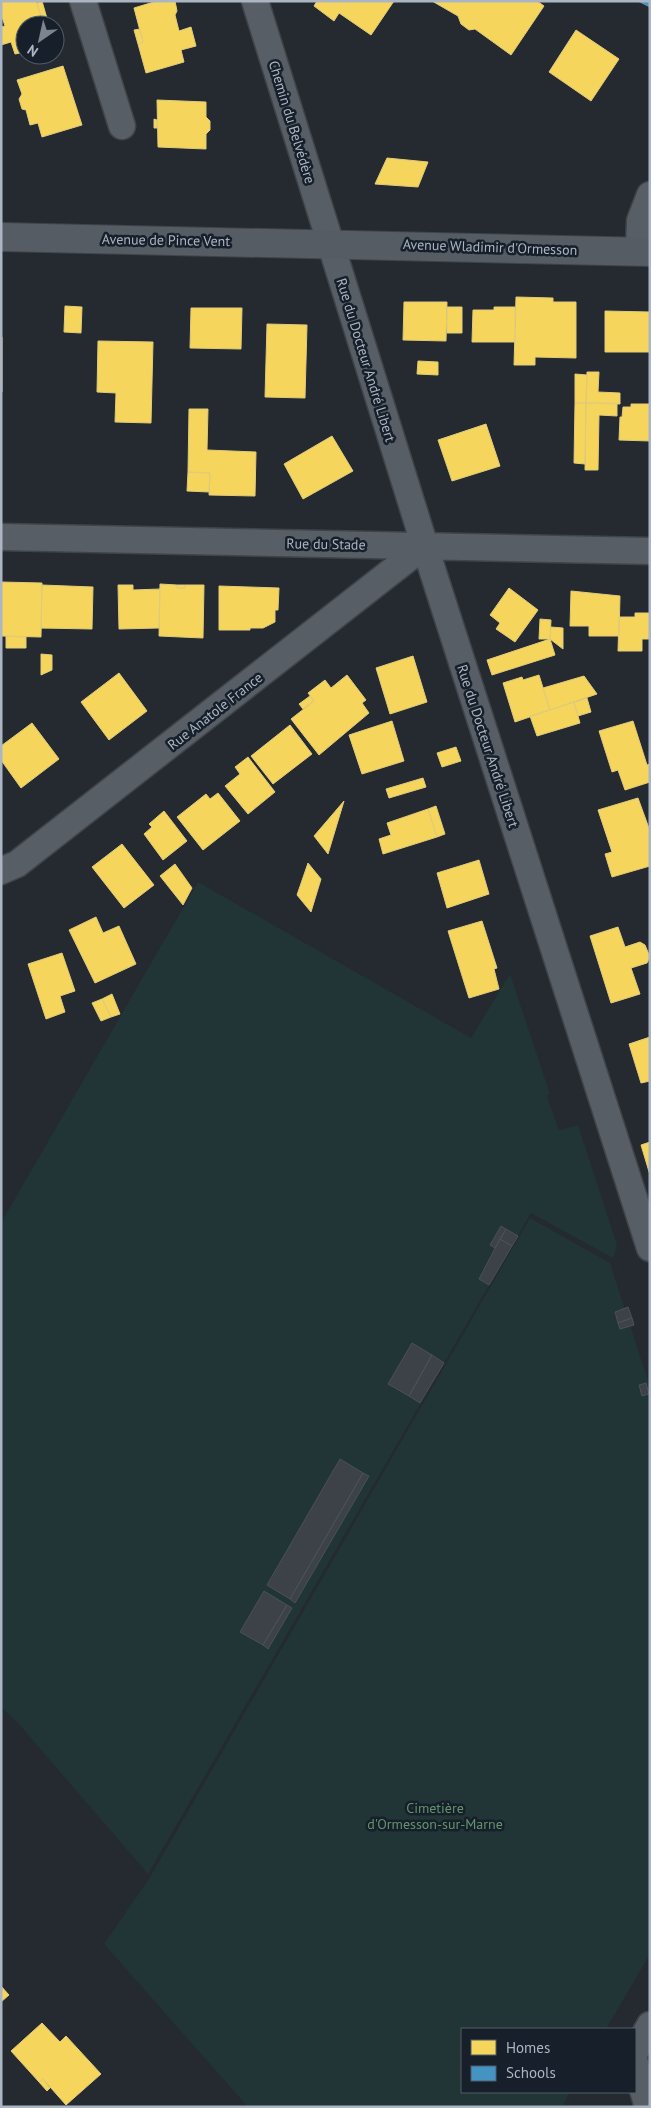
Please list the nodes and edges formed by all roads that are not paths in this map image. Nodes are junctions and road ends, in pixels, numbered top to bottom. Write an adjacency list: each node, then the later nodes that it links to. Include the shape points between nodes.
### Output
1 (82, 1): 3 (street)
2 (255, 1): 6 (street, Chemin du Belvédère)
3 (122, 126)
4 (650, 194): 7 (street, via 640,221)
5 (1, 237): 6 (main road, Avenue de Pince Vent)
6 (330, 243): 7 (main road, Avenue Wladimir d'Ormesson); 9 (street, Rue du Docteur André Libert)
7 (644, 252)
8 (1, 537): 9 (street, Rue du Stade)
9 (424, 546): 10 (street, Rue du Stade); 11 (street, Rue Anatole France, via 25,858); 12 (street, Rue du Docteur André Libert)
10 (650, 551)
11 (1, 871)
12 (650, 1248)
13 (650, 2025): 14 (street)
14 (636, 2050)
15 (636, 2066): 16 (street)
16 (648, 2107)

